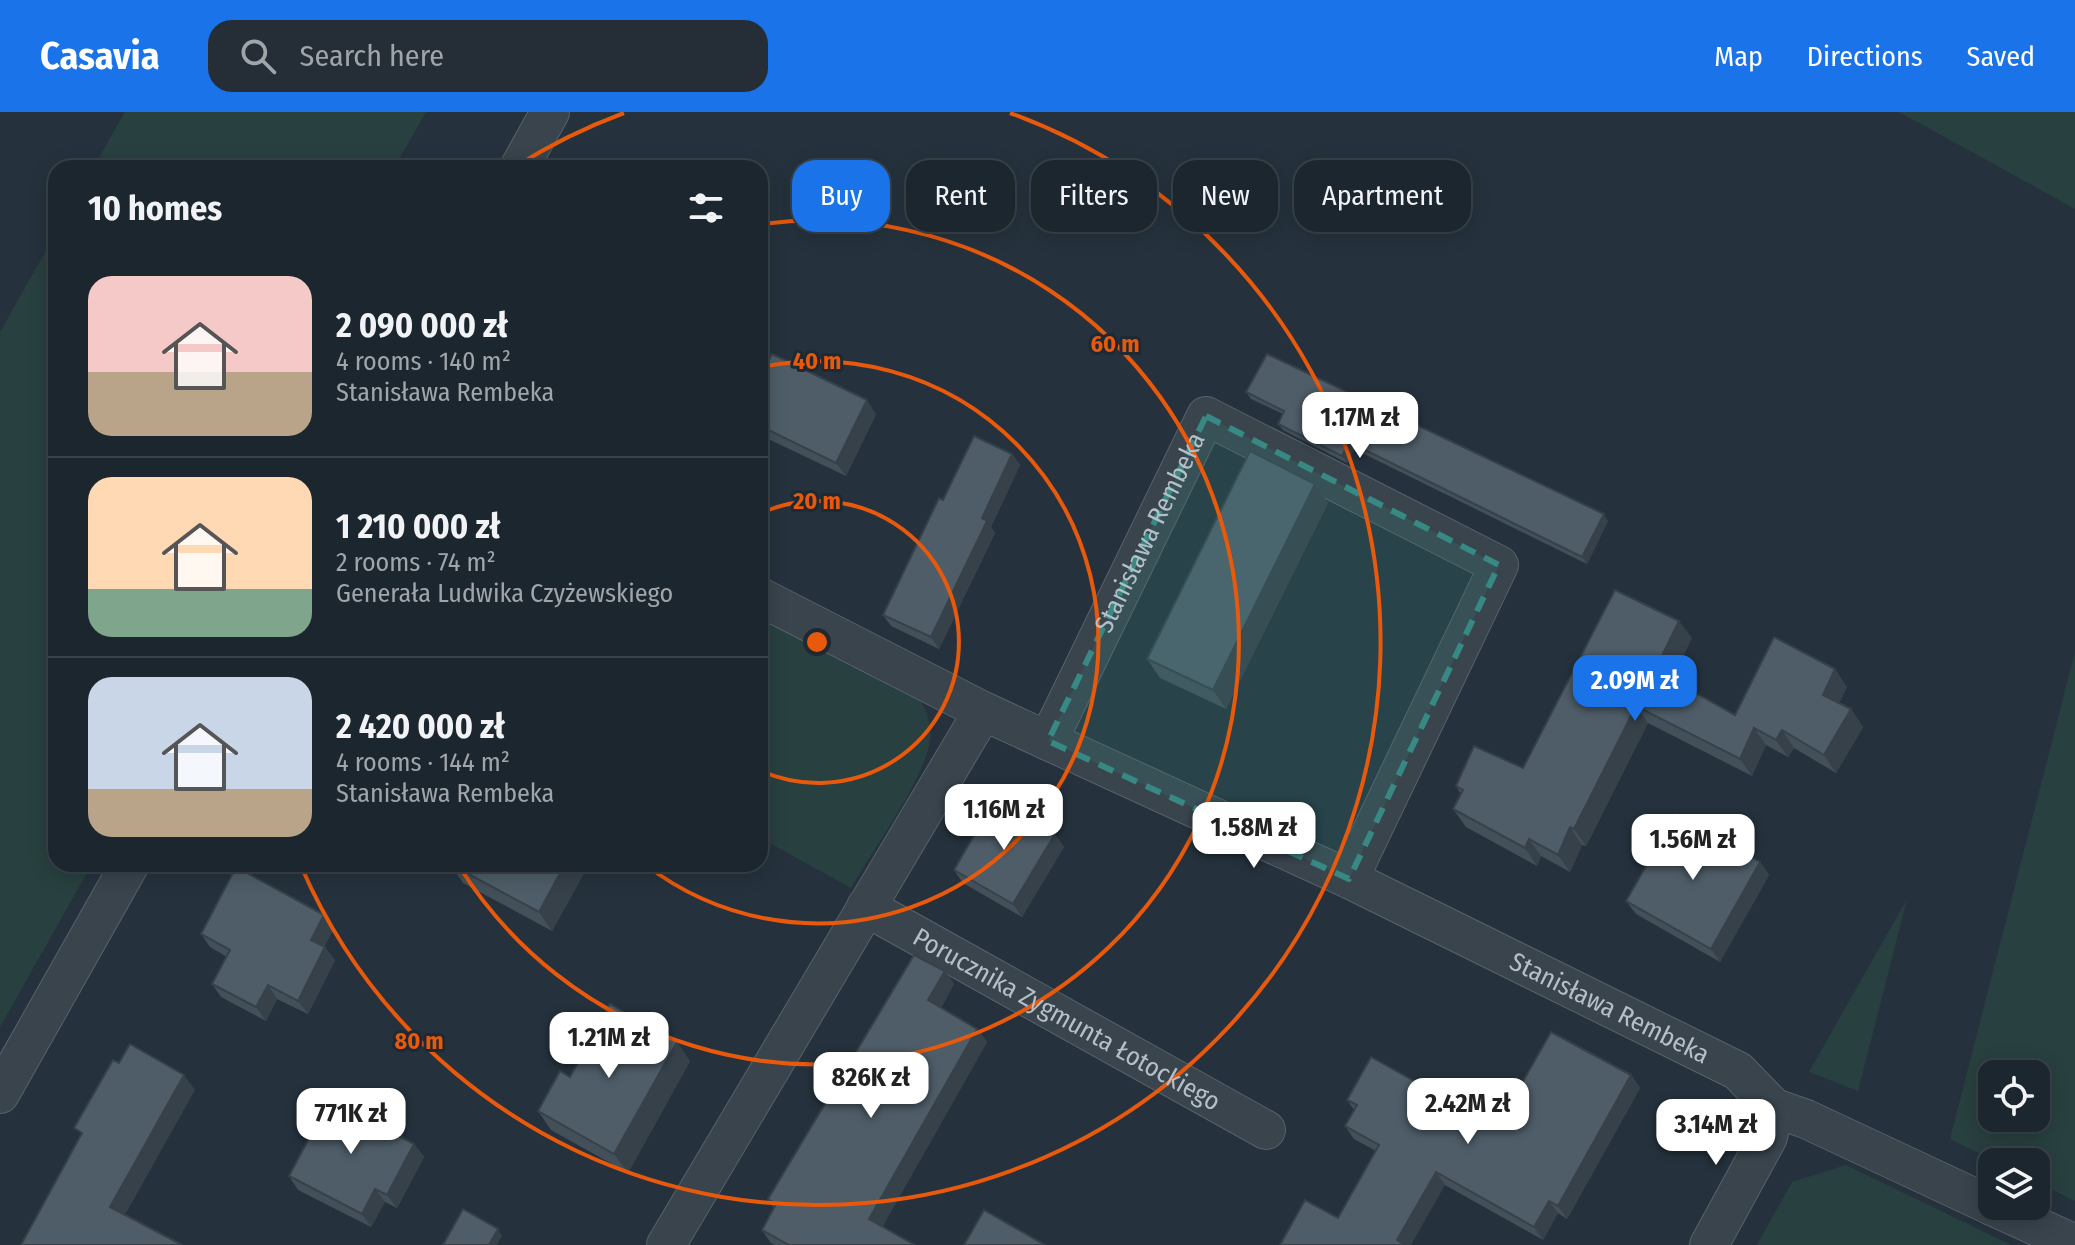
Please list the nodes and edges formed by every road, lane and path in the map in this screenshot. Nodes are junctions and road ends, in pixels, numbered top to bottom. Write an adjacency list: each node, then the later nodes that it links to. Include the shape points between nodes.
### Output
1 (550, 112): 2 (street)
2 (523, 160)
3 (768, 601): 4 (street, Stanisława Rembeka)
4 (983, 711): 5 (street, Stanisława Rembeka); 8 (street)
5 (1048, 741): 7 (street, Stanisława Rembeka); 7 (street, Stanisława Rembeka, via 1206,416 1499,565)
6 (125, 872): 9 (street)
7 (1349, 879): 10 (street, Stanisława Rembeka, via 1738,1071)
8 (866, 907): 11 (street, Porucznika Zygmunta Łotockiego); 15 (street)
9 (0, 1094)
10 (1774, 1108): 12 (street); 16 (street, via 1768,1137)
11 (1266, 1130)
12 (1978, 1199)
13 (2023, 1220): 14 (street)
14 (2075, 1244)
15 (666, 1245)
16 (1709, 1245)

